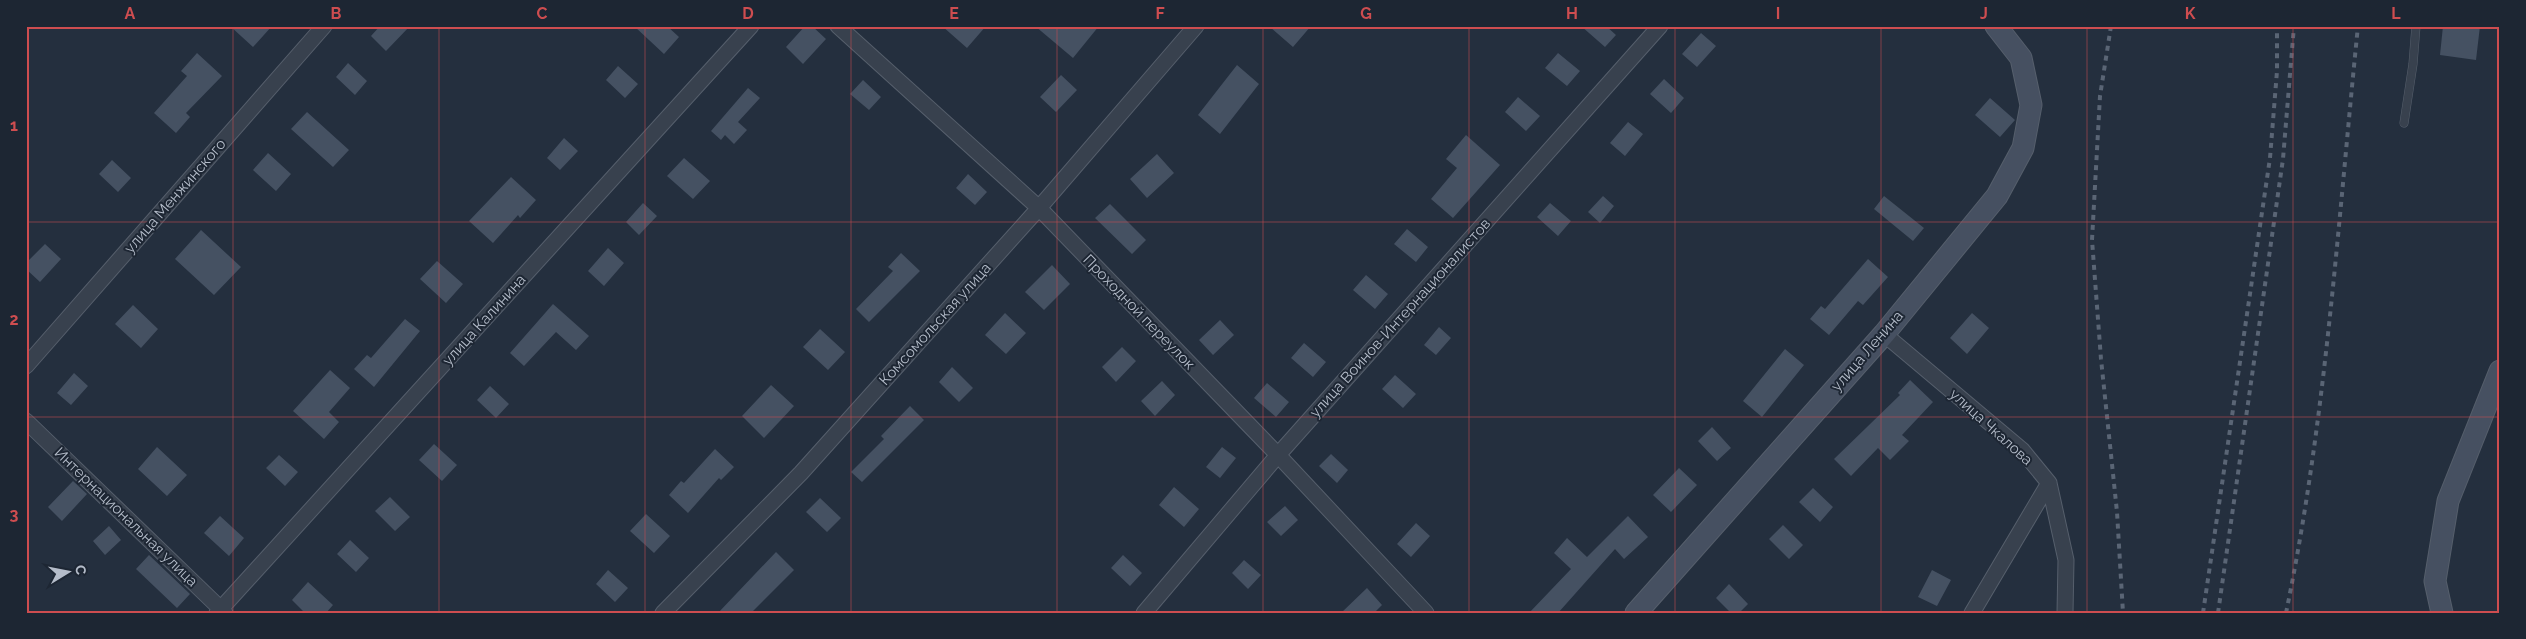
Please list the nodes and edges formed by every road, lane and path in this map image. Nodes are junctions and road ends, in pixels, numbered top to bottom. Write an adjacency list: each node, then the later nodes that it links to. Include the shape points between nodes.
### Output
1 (324, 26): 11 (street, улица Менжинского)
2 (751, 26): 16 (street, улица Калинина)
3 (838, 26): 9 (street, Проходной переулок)
4 (1196, 26): 9 (street, Комсомольская улица)
5 (1660, 26): 14 (street, улица Воинов-Интернационалистов)
6 (1996, 26): 10 (main road, улица Ленина, via 2021,58 2031,105 2023,148 1997,196)
7 (2416, 26): 8 (lane)
8 (2404, 123)
9 (1039, 208): 14 (street, Проходной переулок); 17 (street, Комсомольская улица, via 801,474)
10 (1884, 334): 15 (street, улица Чкалова, via 2022,450); 20 (main road, улица Ленина)
11 (26, 366)
12 (2500, 372): 23 (main road, via 2448,501 2435,581)
13 (26, 421): 16 (street, Интернациональная улица)
14 (1278, 455): 18 (street, улица Воинов-Интернационалистов); 19 (street, Проходной переулок)
15 (2050, 483): 21 (street); 22 (street, via 2066,560)
16 (221, 611)
17 (663, 613)
18 (1144, 613)
19 (1426, 613)
20 (1636, 613)
21 (1972, 613)
22 (2066, 613)
23 (2442, 613)

